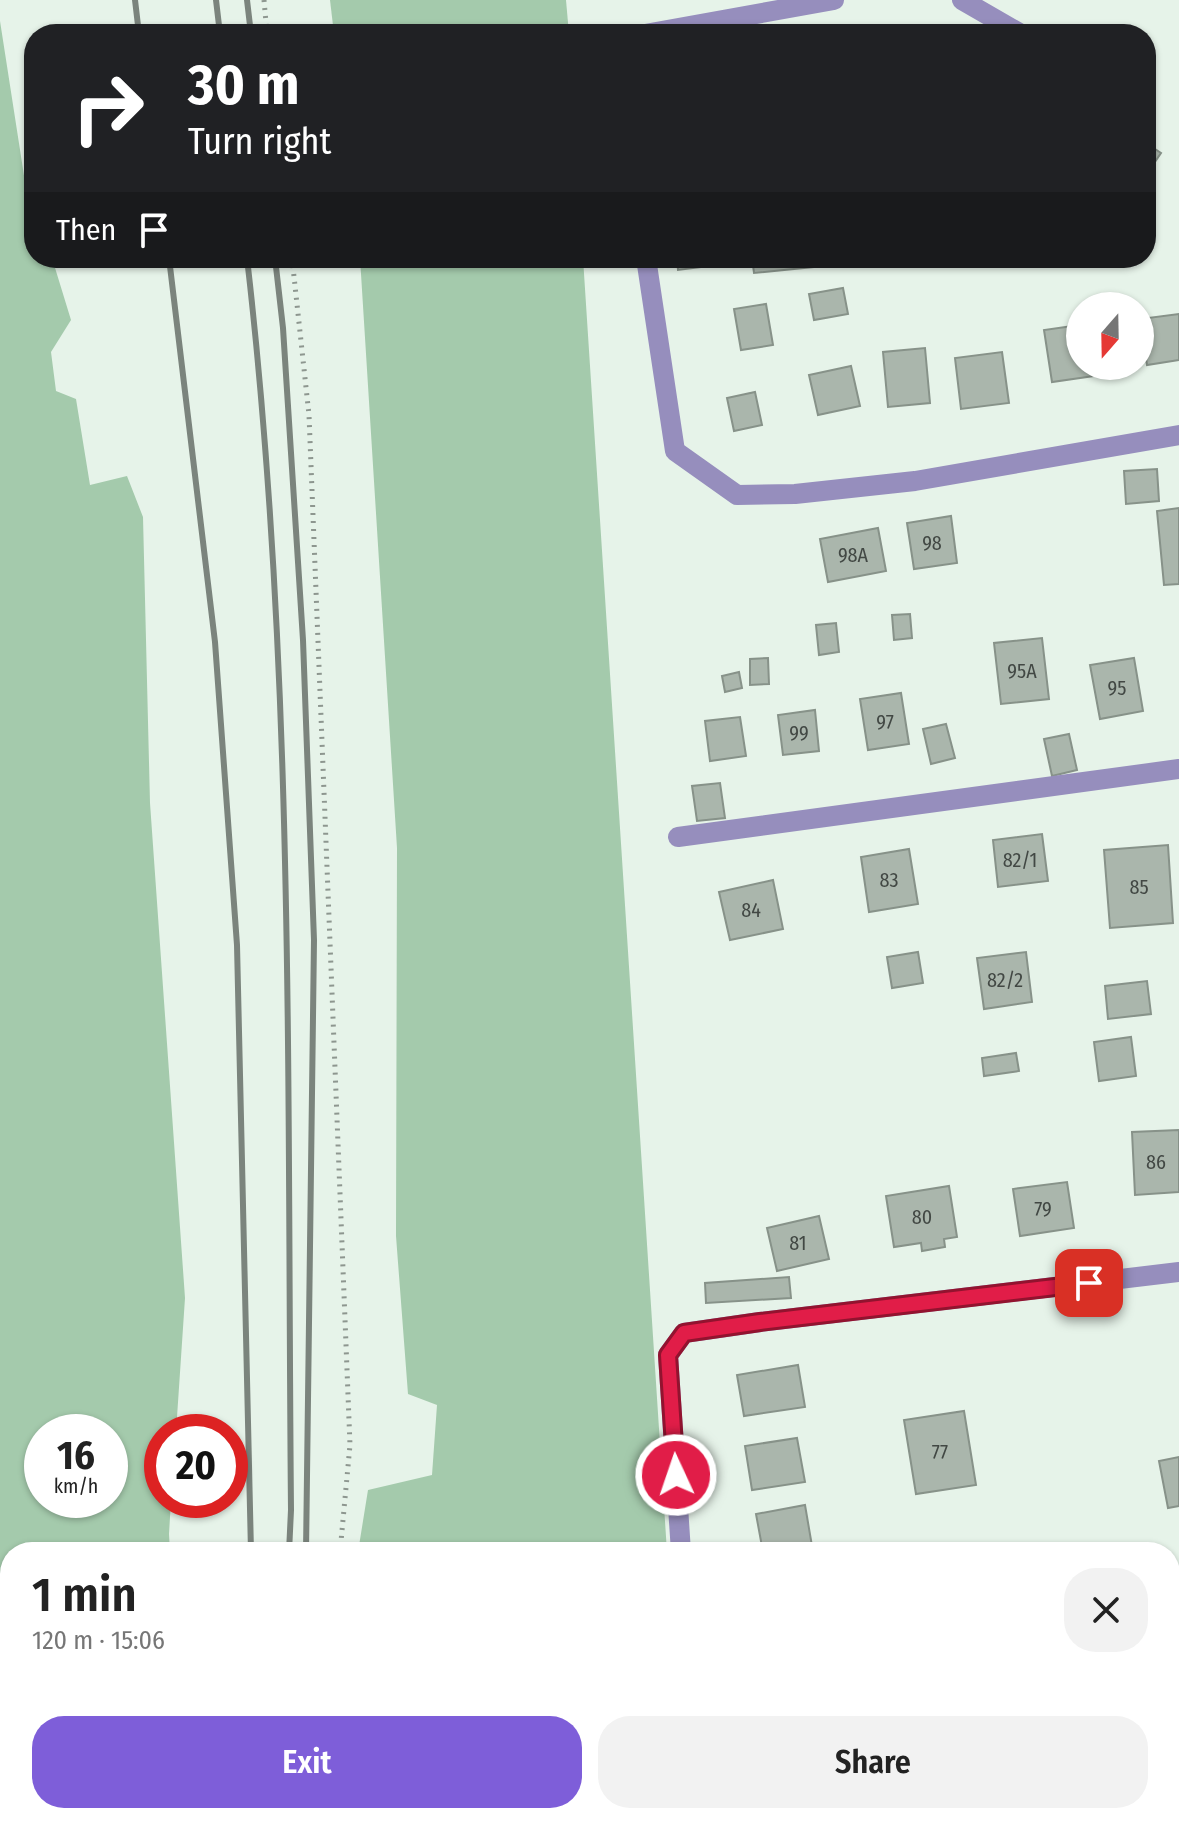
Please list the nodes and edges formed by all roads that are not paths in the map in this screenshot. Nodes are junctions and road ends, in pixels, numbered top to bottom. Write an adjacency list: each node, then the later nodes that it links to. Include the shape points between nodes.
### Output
1 (834, 0): 3 (lane)
2 (962, 0): 4 (lane)
3 (701, 24)
4 (1004, 24)
5 (648, 268): 6 (lane, via 675,451 737,495 915,481)
6 (1179, 435)
7 (1179, 769): 8 (lane)
8 (678, 837)
9 (1179, 1272): 10 (lane, via 684,1333 668,1355)
10 (680, 1542)

